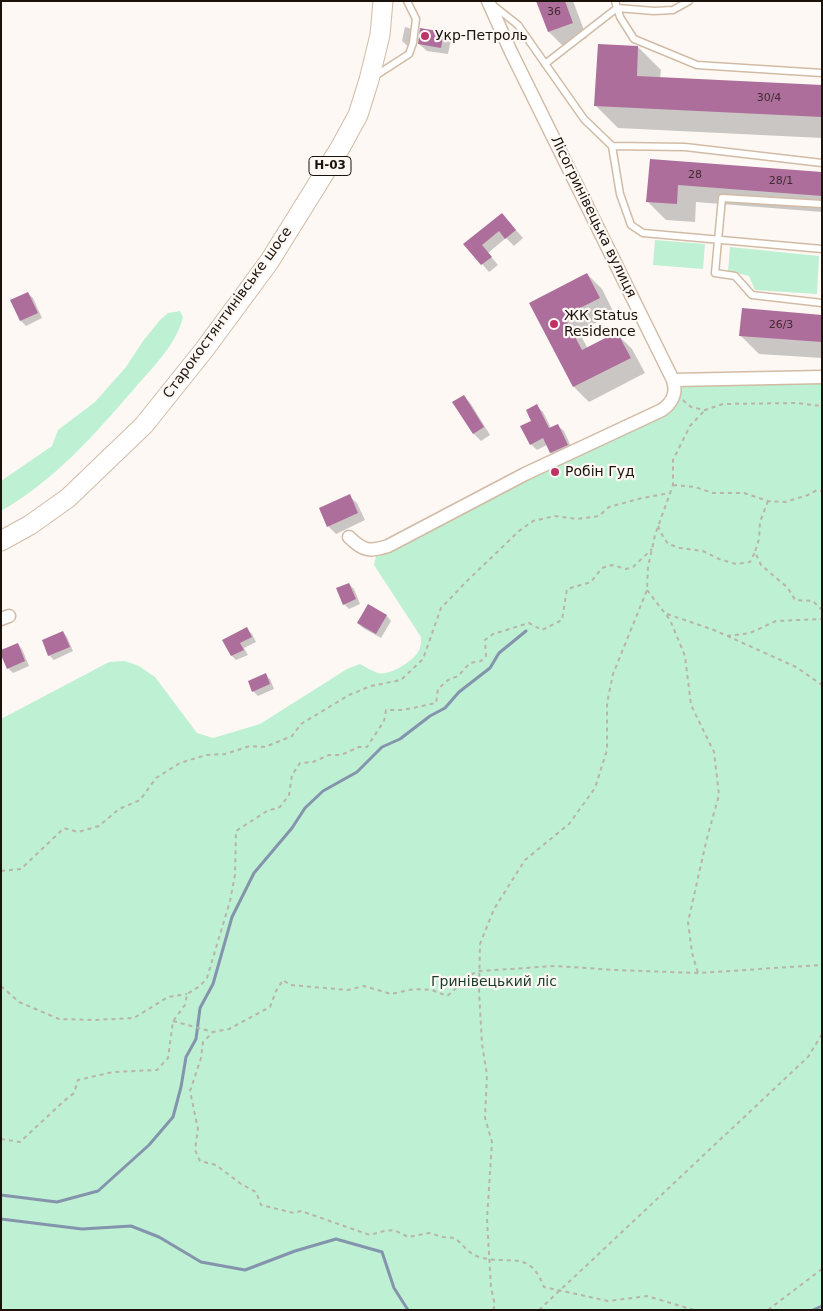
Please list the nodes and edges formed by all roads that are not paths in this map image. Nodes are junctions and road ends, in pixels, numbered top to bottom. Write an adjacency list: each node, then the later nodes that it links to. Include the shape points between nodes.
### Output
1 (383, 1): 8 (main road, Старокостянтинівське шосе / Н-03, via 380,35)
2 (407, 1): 8 (lane, via 416,19 409,54)
3 (689, 1): 5 (lane, via 673,10 654,11)
4 (488, 2): 6 (lane, via 518,25); 16 (street, Лісогринівецька вулиця)
5 (616, 4): 6 (lane); 7 (lane, via 634,39 697,65)
6 (545, 64): 9 (lane, via 584,119)
7 (822, 73)
8 (369, 80): 18 (main road, Старокостянтинівське шосе / Н-03, via 358,114 315,190 269,262 204,350 144,425 97,471 68,498)
9 (612, 146): 10 (lane, via 685,146); 12 (lane, via 620,194 631,225 643,233)
10 (822, 163)
11 (822, 204): 12 (lane, via 722,198)
12 (718, 241): 13 (lane); 14 (lane, via 716,273 735,276 752,296)
13 (822, 249)
14 (822, 303)
15 (822, 377): 16 (street)
16 (675, 385): 17 (street, via 670,404 662,410 525,474 388,546 366,550)
17 (349, 537)
18 (1, 541)

